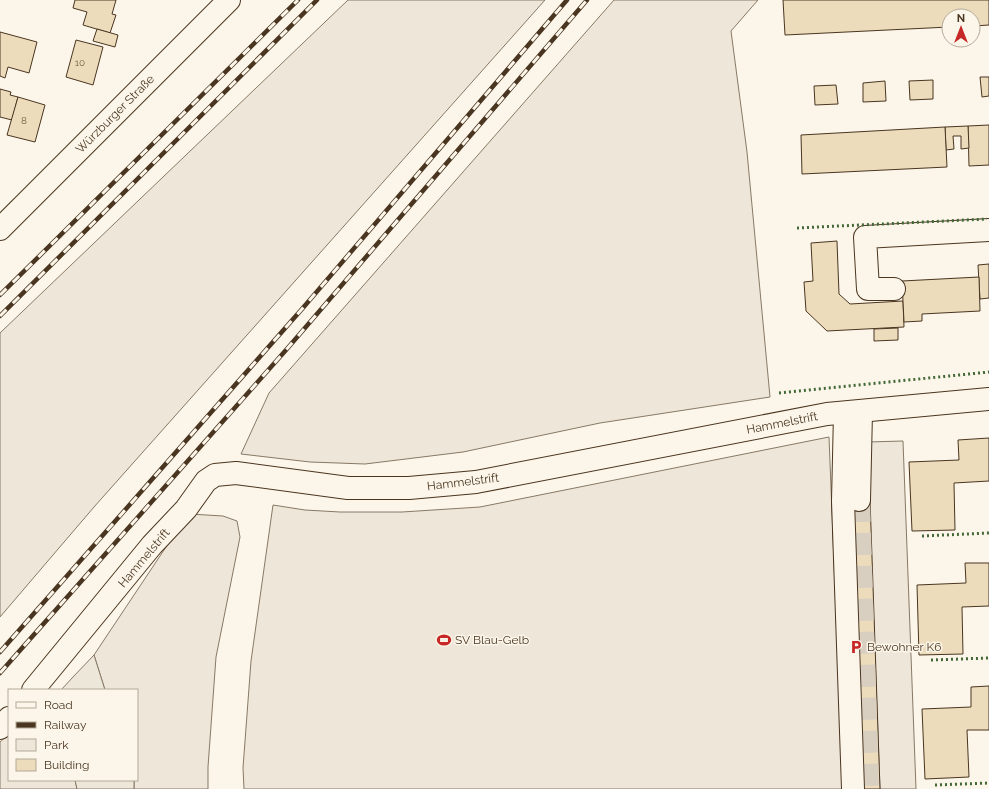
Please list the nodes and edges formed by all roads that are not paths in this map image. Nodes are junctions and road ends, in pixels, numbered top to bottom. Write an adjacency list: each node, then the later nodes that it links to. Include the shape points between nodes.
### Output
1 (230, 0): 2 (street, Würzburger Straße)
2 (0, 229)
3 (989, 230): 4 (street, via 865,237 868,289)
4 (894, 289)
5 (989, 399): 6 (street, Hammelstrift)
6 (853, 413): 7 (street); 8 (street, Hammelstrift, via 820,416 476,482 409,488 348,488 236,473 215,475 206,481 186,509 152,545); 11 (street, via 843,501)
7 (859, 500)
8 (34, 689)
9 (8, 719): 10 (street)
10 (0, 728)
11 (853, 789)

